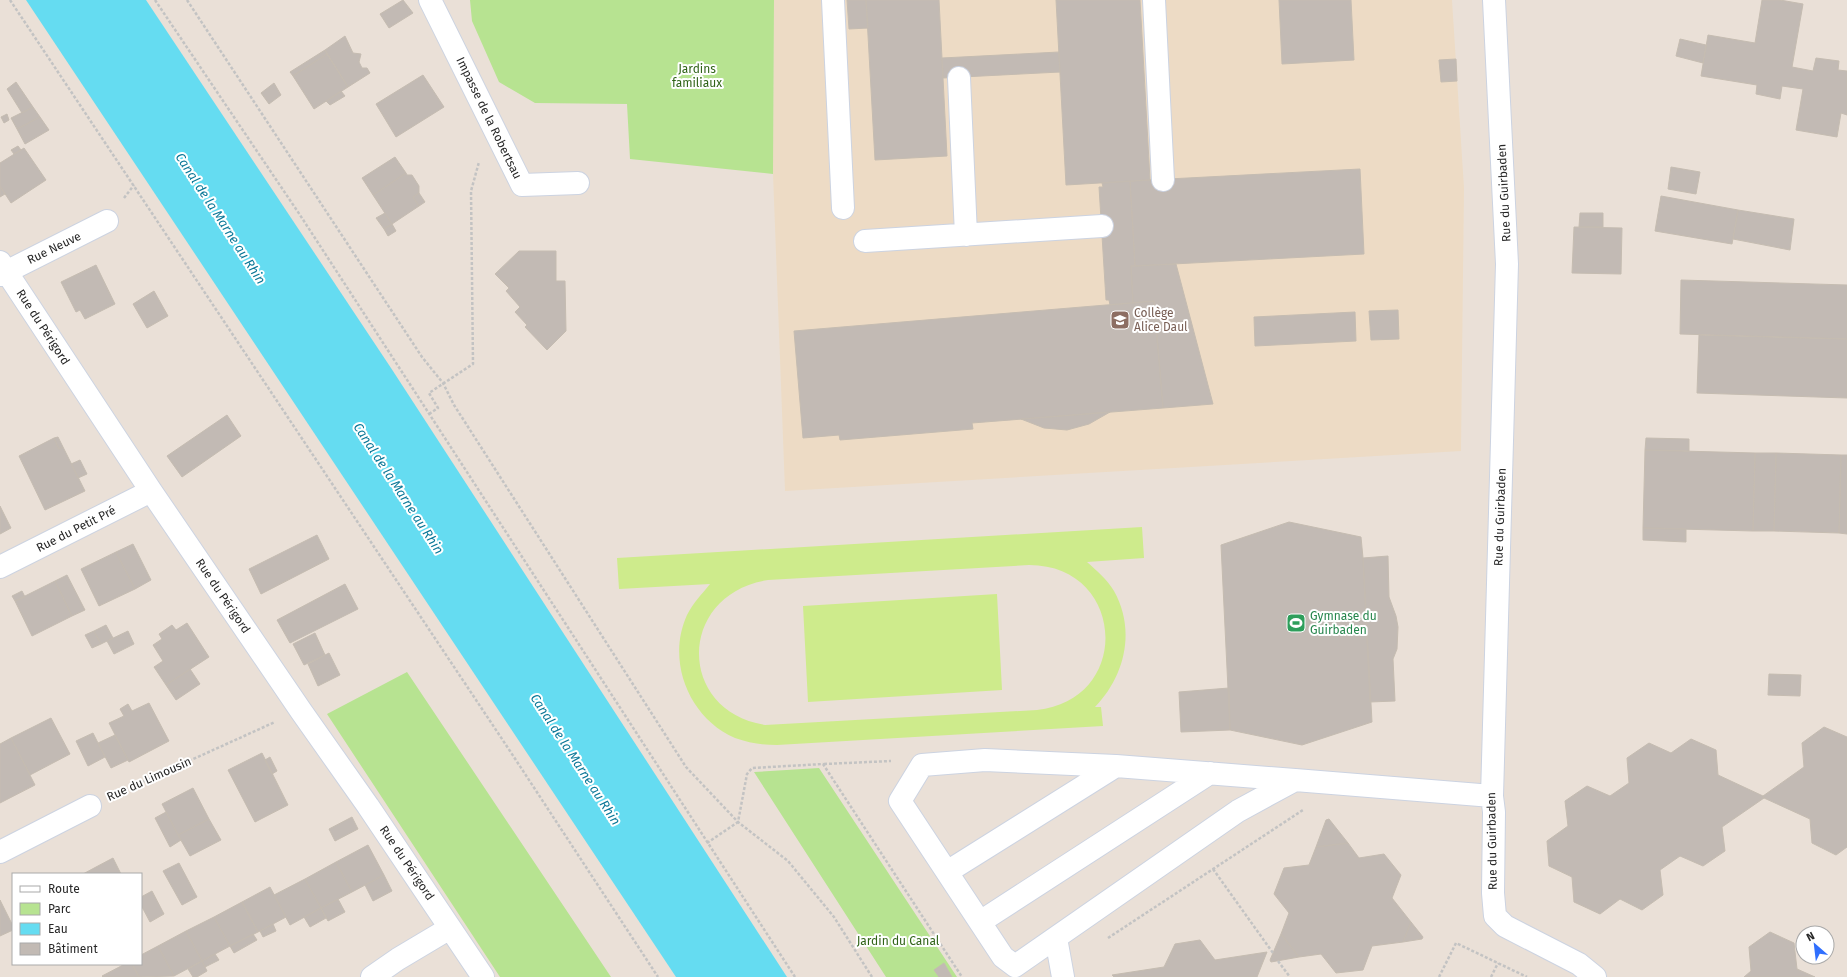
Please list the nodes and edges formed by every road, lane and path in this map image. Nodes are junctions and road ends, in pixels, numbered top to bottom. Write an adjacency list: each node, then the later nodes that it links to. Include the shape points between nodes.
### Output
1 (10, 0): 45 (path)
2 (155, 0): 19 (path, via 300,215)
3 (187, 0): 18 (path, via 422,357)
4 (430, 0): 9 (street, Impasse de la Robertsau)
5 (833, 0): 12 (street)
6 (1154, 0): 10 (street)
7 (1494, 0): 28 (street, Rue du Guirbaden, via 1507,264)
8 (959, 78): 15 (street)
9 (489, 119): 11 (street, Impasse de la Robertsau, via 522,185); 18 (path, via 472,191 473,364)
10 (1163, 180)
11 (578, 183)
12 (843, 208)
13 (107, 221): 17 (street, Rue Neuve)
14 (1102, 226): 15 (street)
15 (966, 235): 16 (street)
16 (865, 241)
17 (2, 269): 20 (street, Rue du Périgord)
18 (443, 383): 19 (path, via 429,393 438,408); 31 (path, via 454,406 686,767)
19 (429, 414): 32 (path)
20 (151, 491): 21 (street, Rue du Petit Pré); 22 (street, Rue du Périgord)
21 (0, 567)
22 (301, 711): 29 (path, Rue du Limousin); 37 (street, Rue du Périgord)
23 (823, 764): 24 (path, via 906,761); 31 (path, via 752,768 747,774); 48 (path)
24 (922, 765): 25 (street, via 985,760); 35 (street, via 900,801)
25 (1116, 766): 26 (street); 35 (street)
26 (1210, 773): 27 (street); 36 (street)
27 (1295, 780): 28 (street); 38 (street, via 1238,811)
28 (1492, 796): 54 (street, Rue du Guirbaden, via 1495,916 1505,926 1578,964)
29 (90, 806): 33 (street)
30 (1305, 808): 34 (path)
31 (738, 822): 32 (path); 47 (path, via 788,862 834,917)
32 (707, 843): 46 (path)
33 (0, 852)
34 (1213, 869): 39 (path); 40 (path)
35 (947, 872): 36 (street)
36 (980, 922): 38 (street, via 1003,957 1015,966)
37 (450, 928): 43 (street); 44 (street, Rue du Périgord)
38 (1056, 938): 49 (street)
39 (1107, 939)
40 (1273, 953)
41 (1278, 961): 50 (path)
42 (1498, 963): 51 (path, via 1456,943); 52 (path); 53 (path)
43 (372, 977)
44 (483, 977)
45 (658, 977)
46 (795, 977)
47 (872, 977)
48 (962, 977)
49 (1063, 977)
50 (1290, 977)
51 (1439, 977)
52 (1491, 977)
53 (1527, 977)
54 (1595, 977)

